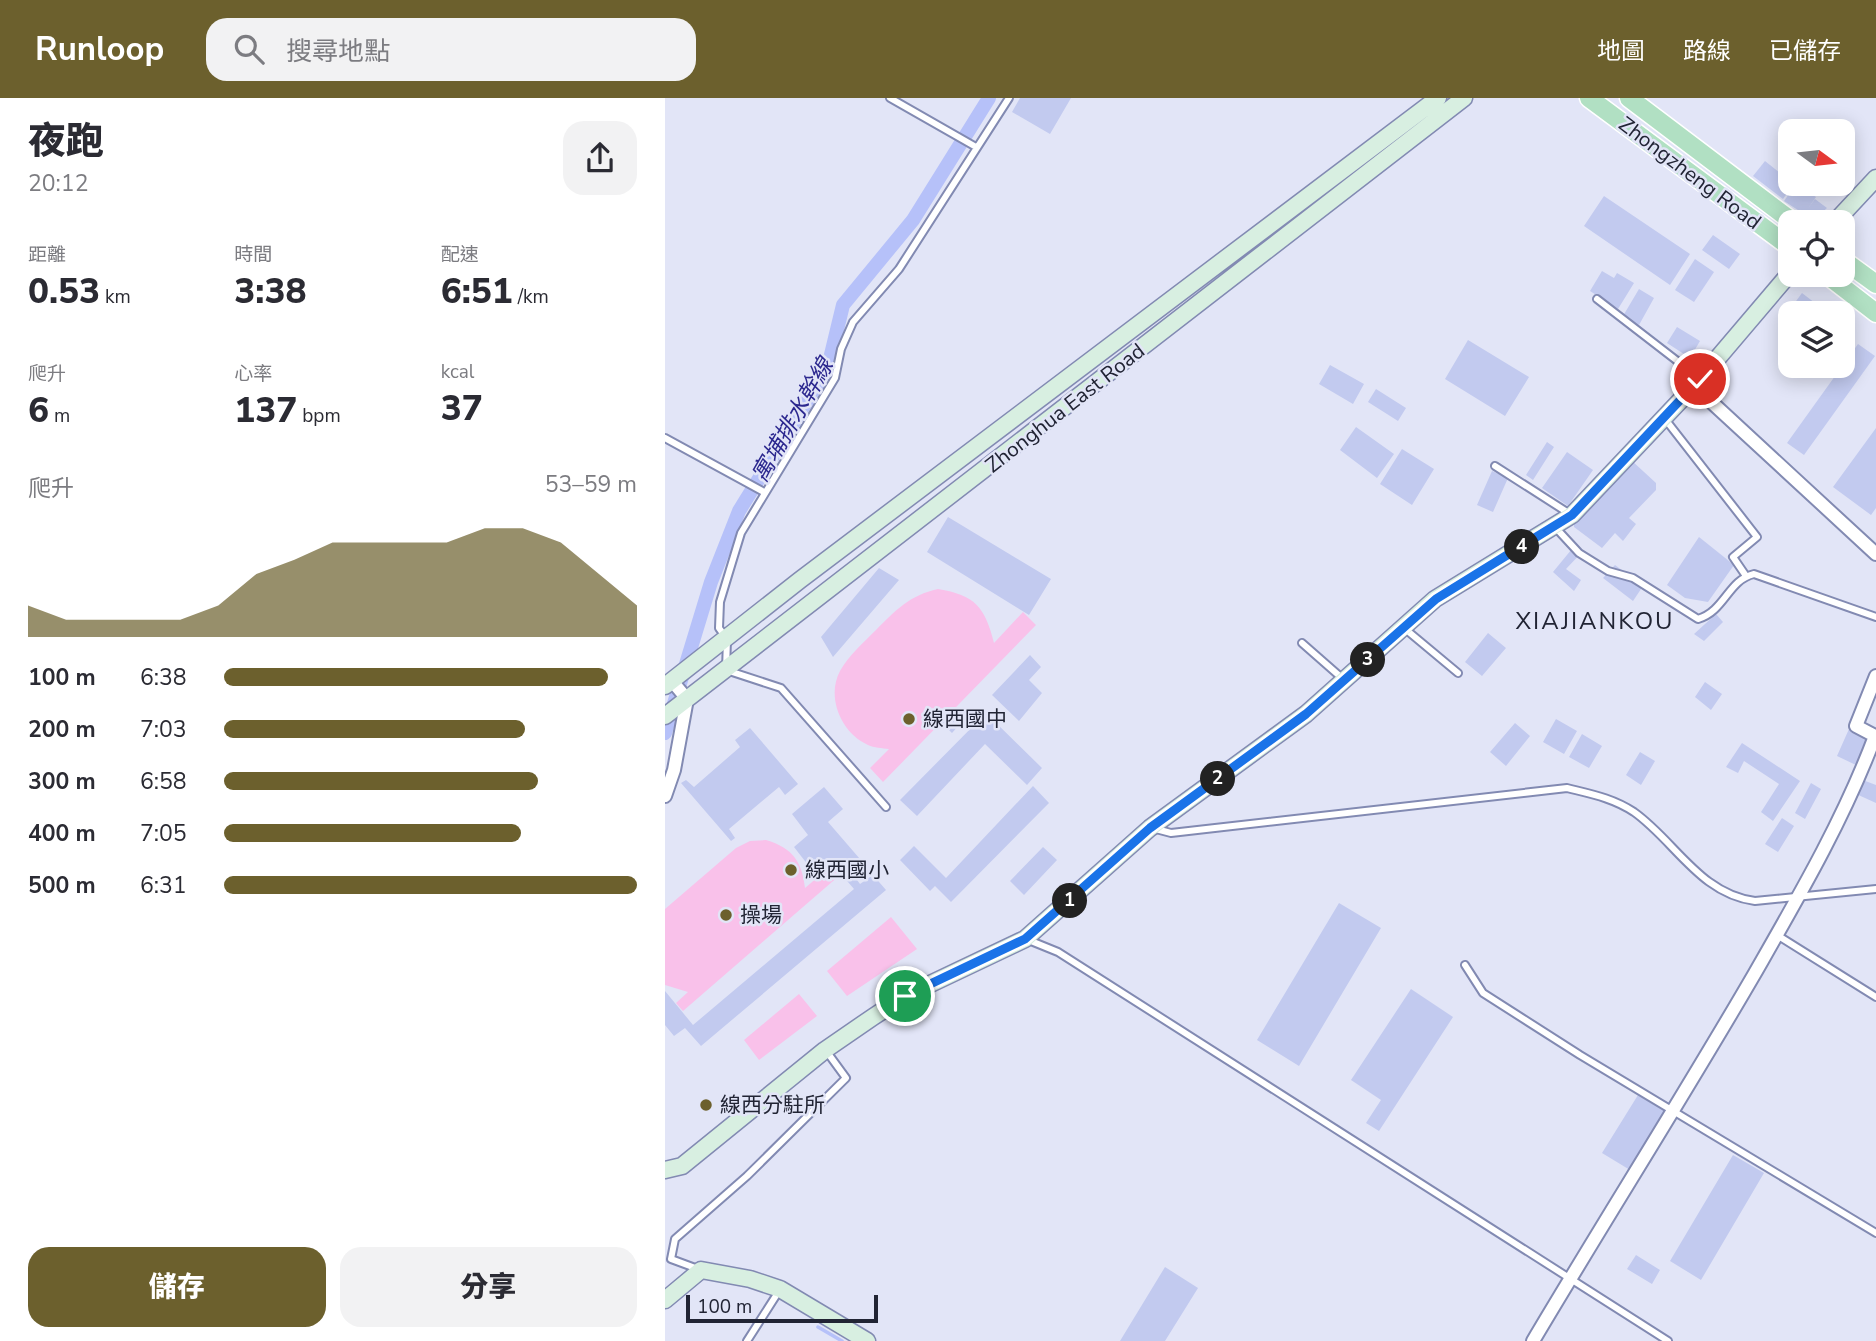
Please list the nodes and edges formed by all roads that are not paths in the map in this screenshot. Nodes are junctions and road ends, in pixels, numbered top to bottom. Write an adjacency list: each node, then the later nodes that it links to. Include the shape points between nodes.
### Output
1 (890, 98): 7 (lane)
2 (1009, 98): 7 (lane)
3 (1438, 98): 29 (main road, Zhonghua East Road)
4 (1464, 98): 31 (main road, Zhonghua East Road)
5 (1590, 98): 11 (main road, Zhongzheng Road)
6 (1629, 98): 10 (main road, Zhongzheng Road)
7 (976, 147): 22 (lane, via 899,268 853,322 835,378)
8 (1876, 177): 9 (main road)
9 (1846, 210)
10 (1778, 211)
11 (1778, 238)
12 (1855, 269): 13 (main road)
13 (1876, 284)
14 (1778, 287): 18 (main road)
15 (1842, 287): 17 (main road)
16 (1597, 299): 18 (lane)
17 (1876, 313)
18 (1697, 382): 19 (main road); 25 (street)
19 (1664, 417): 23 (main road); 26 (lane, via 1757,537 1733,556)
20 (665, 438): 22 (lane)
21 (1495, 466): 23 (lane)
22 (764, 492): 29 (lane, via 741,533 720,602 719,628)
23 (1572, 515): 24 (main road)
24 (1555, 527): 26 (lane, via 1579,552 1608,571 1633,578 1698,619 1713,614); 28 (main road, via 1436,599)
25 (1876, 554)
26 (1746, 576): 27 (lane, via 1754,574 1802,589)
27 (1876, 617)
28 (1404, 628): 32 (lane); 34 (main road)
29 (727, 639): 31 (lane); 35 (main road, Zhonghua East Road)
30 (1302, 643): 34 (lane)
31 (726, 670): 36 (main road, Zhonghua East Road); 39 (lane, via 781,688)
32 (1458, 673)
33 (1876, 676): 42 (street, via 1856,726 1875,736 1858,781)
34 (1345, 680): 40 (main road, via 1306,714)
35 (668, 684): 36 (street)
36 (687, 699): 37 (main road, Zhonghua East Road); 38 (street)
37 (665, 716)
38 (665, 796)
39 (886, 807)
40 (1150, 828): 42 (lane, via 1171,833 1567,788 1610,799 1635,813 1679,858 1726,893 1755,901); 44 (main road)
41 (1876, 889): 42 (lane)
42 (1799, 896): 43 (street)
43 (1777, 935): 46 (lane); 48 (street)
44 (1025, 939): 47 (main road, via 905,996); 52 (lane, via 1058,952)
45 (1465, 965): 48 (lane, via 1483,993)
46 (1876, 997)
47 (825, 1050): 49 (main road, via 682,1166); 51 (lane, via 846,1078 675,1239 671,1259)
48 (1676, 1111): 50 (lane); 52 (street)
49 (665, 1170)
50 (1876, 1233)
51 (701, 1270): 53 (main road); 54 (main road)
52 (1570, 1279): 57 (street); 58 (lane)
53 (780, 1289): 55 (lane); 56 (main road)
54 (665, 1300)
55 (747, 1341)
56 (867, 1341)
57 (1533, 1341)
58 (1668, 1341)

